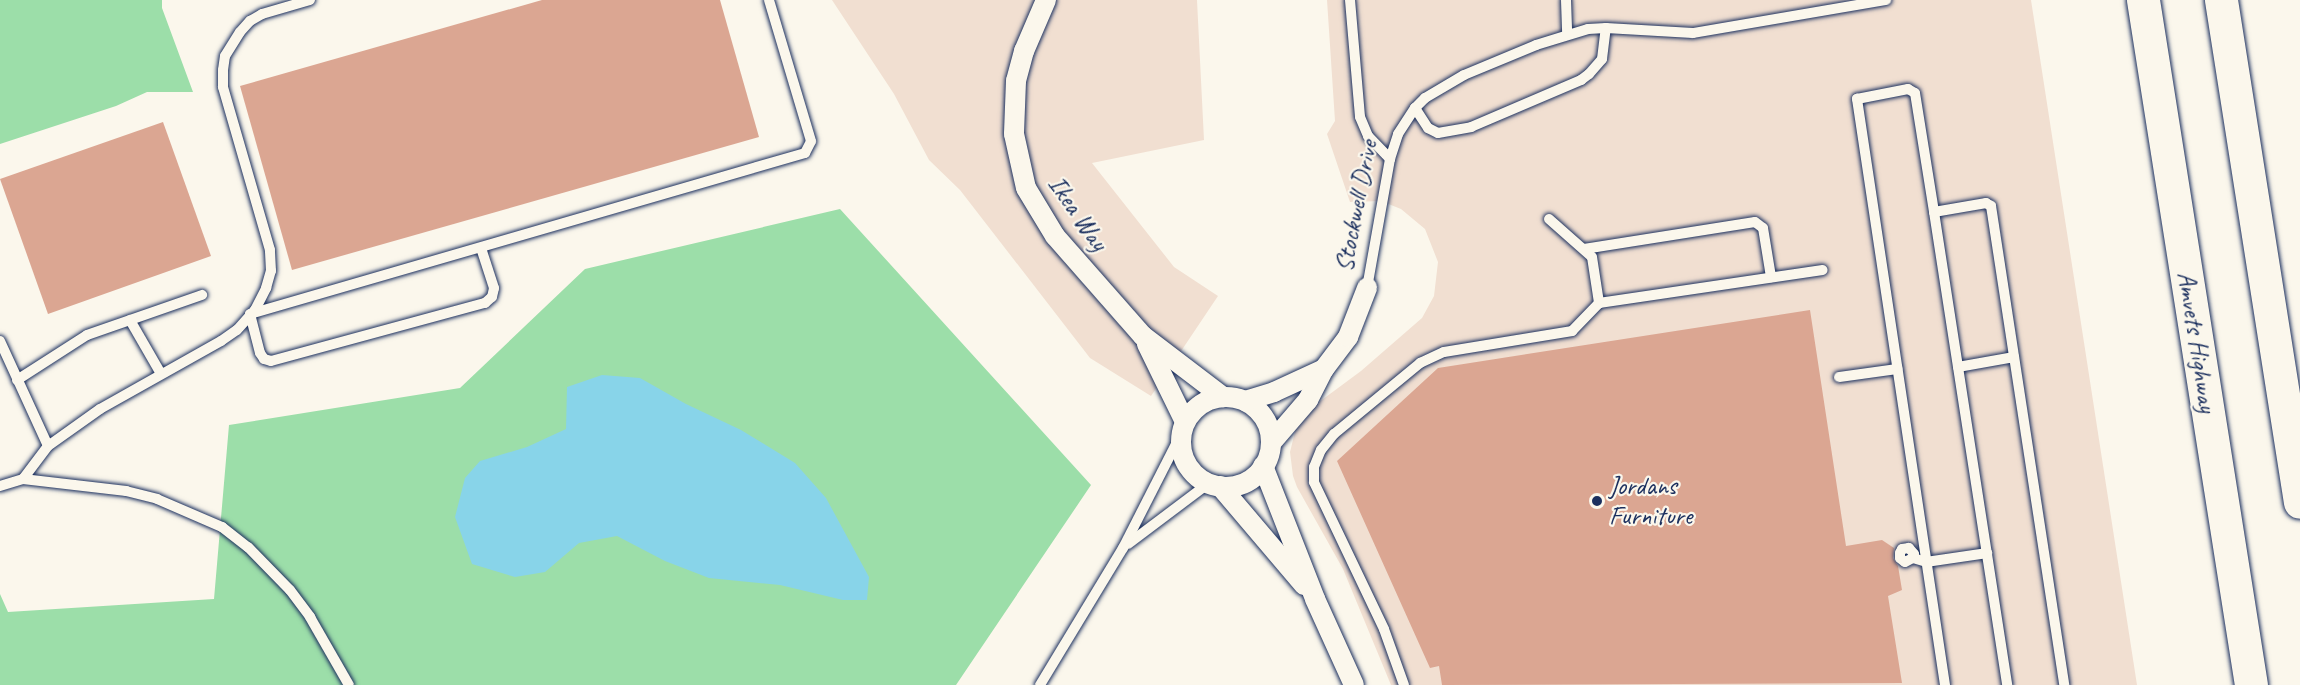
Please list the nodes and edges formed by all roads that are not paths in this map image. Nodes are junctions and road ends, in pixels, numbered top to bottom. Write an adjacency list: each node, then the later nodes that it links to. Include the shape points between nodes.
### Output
1 (310, 0): 22 (lane, via 250,21 224,63 223,87 270,250 271,271 266,288)
2 (769, 0): 15 (lane, via 811,141 806,153)
3 (1046, 0): 24 (street, Ikea Way, via 1016,81 1014,134 1020,170 1035,205 1055,236)
4 (1350, 0): 12 (lane, via 1360,117 1368,136)
5 (1566, 0): 10 (lane)
6 (2142, 0): 55 (highway, Amvets Highway)
7 (2221, 0): 42 (highway)
8 (1880, 1): 9 (lane, Stockwell Drive, via 1693,33)
9 (1606, 28): 10 (lane, Stockwell Drive); 11 (lane, via 1602,59 1589,74 1481,123 1438,133 1428,128)
10 (1567, 34): 11 (lane, Stockwell Drive, via 1464,75)
11 (1415, 108): 12 (lane, Stockwell Drive, via 1398,134)
12 (1390, 159): 19 (lane, Stockwell Drive)
13 (1934, 212): 26 (lane, via 1990,203); 27 (lane); 29 (lane, via 1915,93 1908,89 1857,99)
14 (1549, 219): 16 (lane)
15 (481, 248): 22 (lane); 22 (lane, via 494,288 485,303 271,361 260,353)
16 (1584, 249): 18 (lane, via 1755,222 1763,228); 21 (lane, via 1592,257)
17 (1823, 270): 18 (lane)
18 (1771, 276): 21 (lane)
19 (1367, 288): 28 (street, Stockwell Drive, via 1354,326)
20 (202, 295): 23 (lane)
21 (1599, 303): 51 (lane, via 1572,331 1444,352 1420,363 1334,434 1321,450 1314,482 1384,629)
22 (250, 315): 30 (lane, via 221,341)
23 (130, 320): 30 (lane); 32 (lane, via 87,335)
24 (1143, 336): 33 (street, Ikea Way); 35 (street, Ikea Way)
25 (0, 341): 32 (lane)
26 (2014, 357): 27 (lane); 54 (lane)
27 (1958, 367): 45 (lane)
28 (1324, 369): 34 (street); 36 (street, Stockwell Drive, via 1308,400)
29 (1897, 369): 31 (lane); 46 (lane)
30 (161, 374): 37 (lane, via 100,409)
31 (1839, 377)
32 (17, 380): 37 (lane)
33 (1223, 397): 34 (street); 35 (street, via 1197,407)
34 (1245, 401): 36 (street, via 1264,418)
35 (1183, 428): 40 (street, via 1181,449 1186,464); 43 (lane)
36 (1270, 443): 38 (street)
37 (48, 446): 39 (lane)
38 (1263, 466): 40 (street, via 1240,484); 47 (street)
39 (23, 479): 41 (lane); 48 (lane, via 157,498 222,527 290,590)
40 (1214, 485): 43 (lane); 47 (street)
41 (0, 486)
42 (2300, 502)
43 (1124, 548): 49 (lane)
44 (1901, 551): 46 (lane, via 1903,561 1913,558)
45 (1987, 553): 46 (lane); 53 (lane)
46 (1926, 562): 52 (lane)
47 (1315, 599): 50 (street)
48 (350, 685)
49 (1040, 685)
50 (1354, 685)
51 (1404, 685)
52 (1945, 685)
53 (2007, 685)
54 (2064, 685)
55 (2251, 685)

